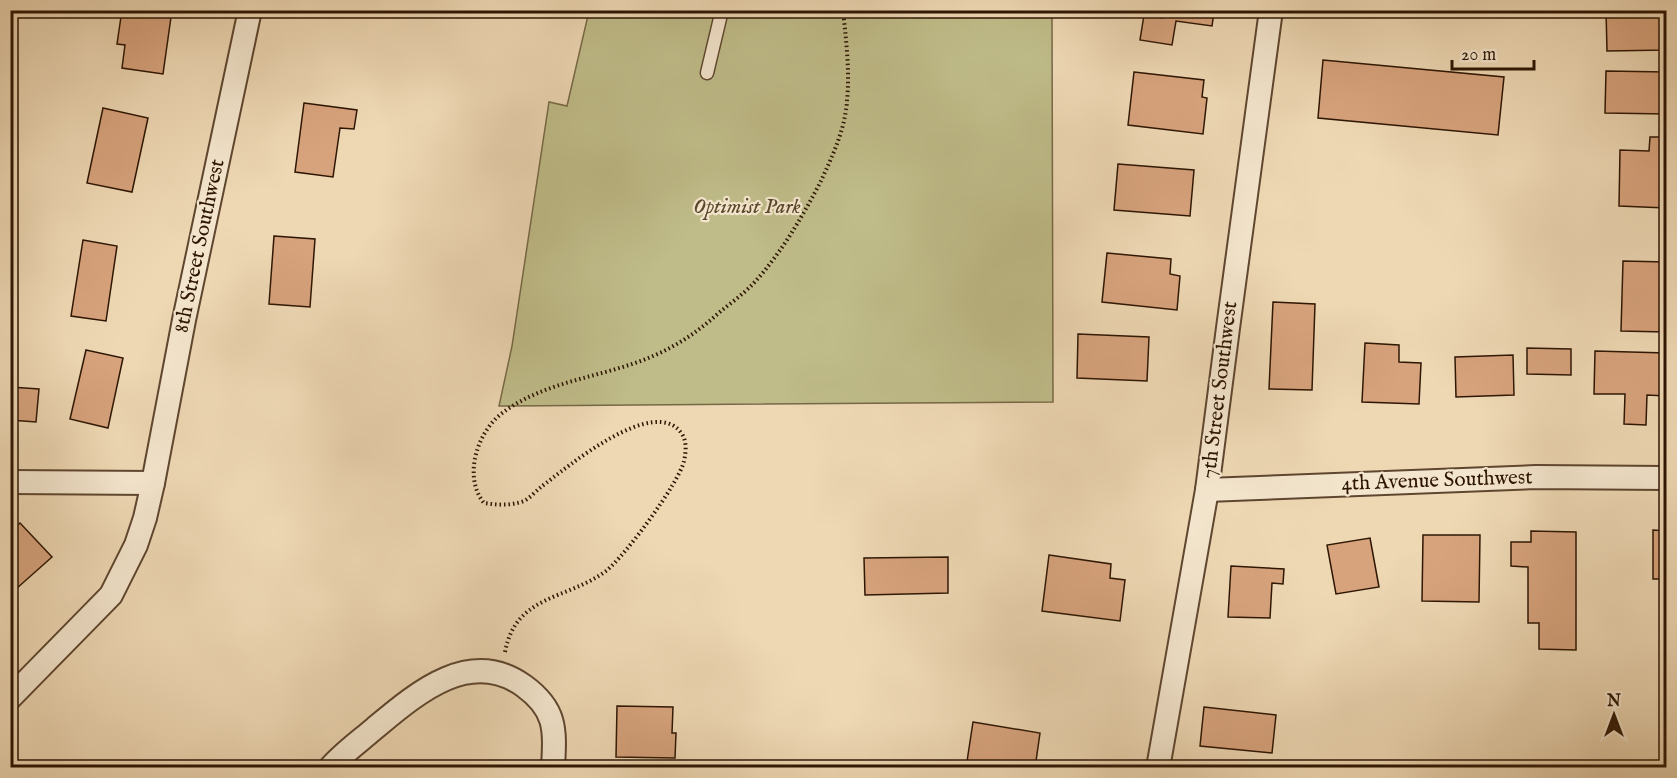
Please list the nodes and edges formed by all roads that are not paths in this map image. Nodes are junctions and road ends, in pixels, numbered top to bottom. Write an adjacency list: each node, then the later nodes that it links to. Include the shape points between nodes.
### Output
1 (250, 10): 7 (street, 8th Street Southwest)
2 (722, 10): 4 (lane)
3 (1272, 10): 8 (street, 7th Street Southwest)
4 (707, 73)
5 (1666, 478): 8 (street, 4th Avenue Southwest, via 1536,477)
6 (10, 482): 7 (street)
7 (153, 483): 9 (street, 8th Street Southwest, via 136,544 111,595)
8 (1207, 490): 12 (street, 7th Street Southwest)
9 (10, 698)
10 (330, 768): 11 (street, via 406,702 432,685 459,674 488,671 517,681 536,695 550,714)
11 (553, 768)
12 (1158, 768)

